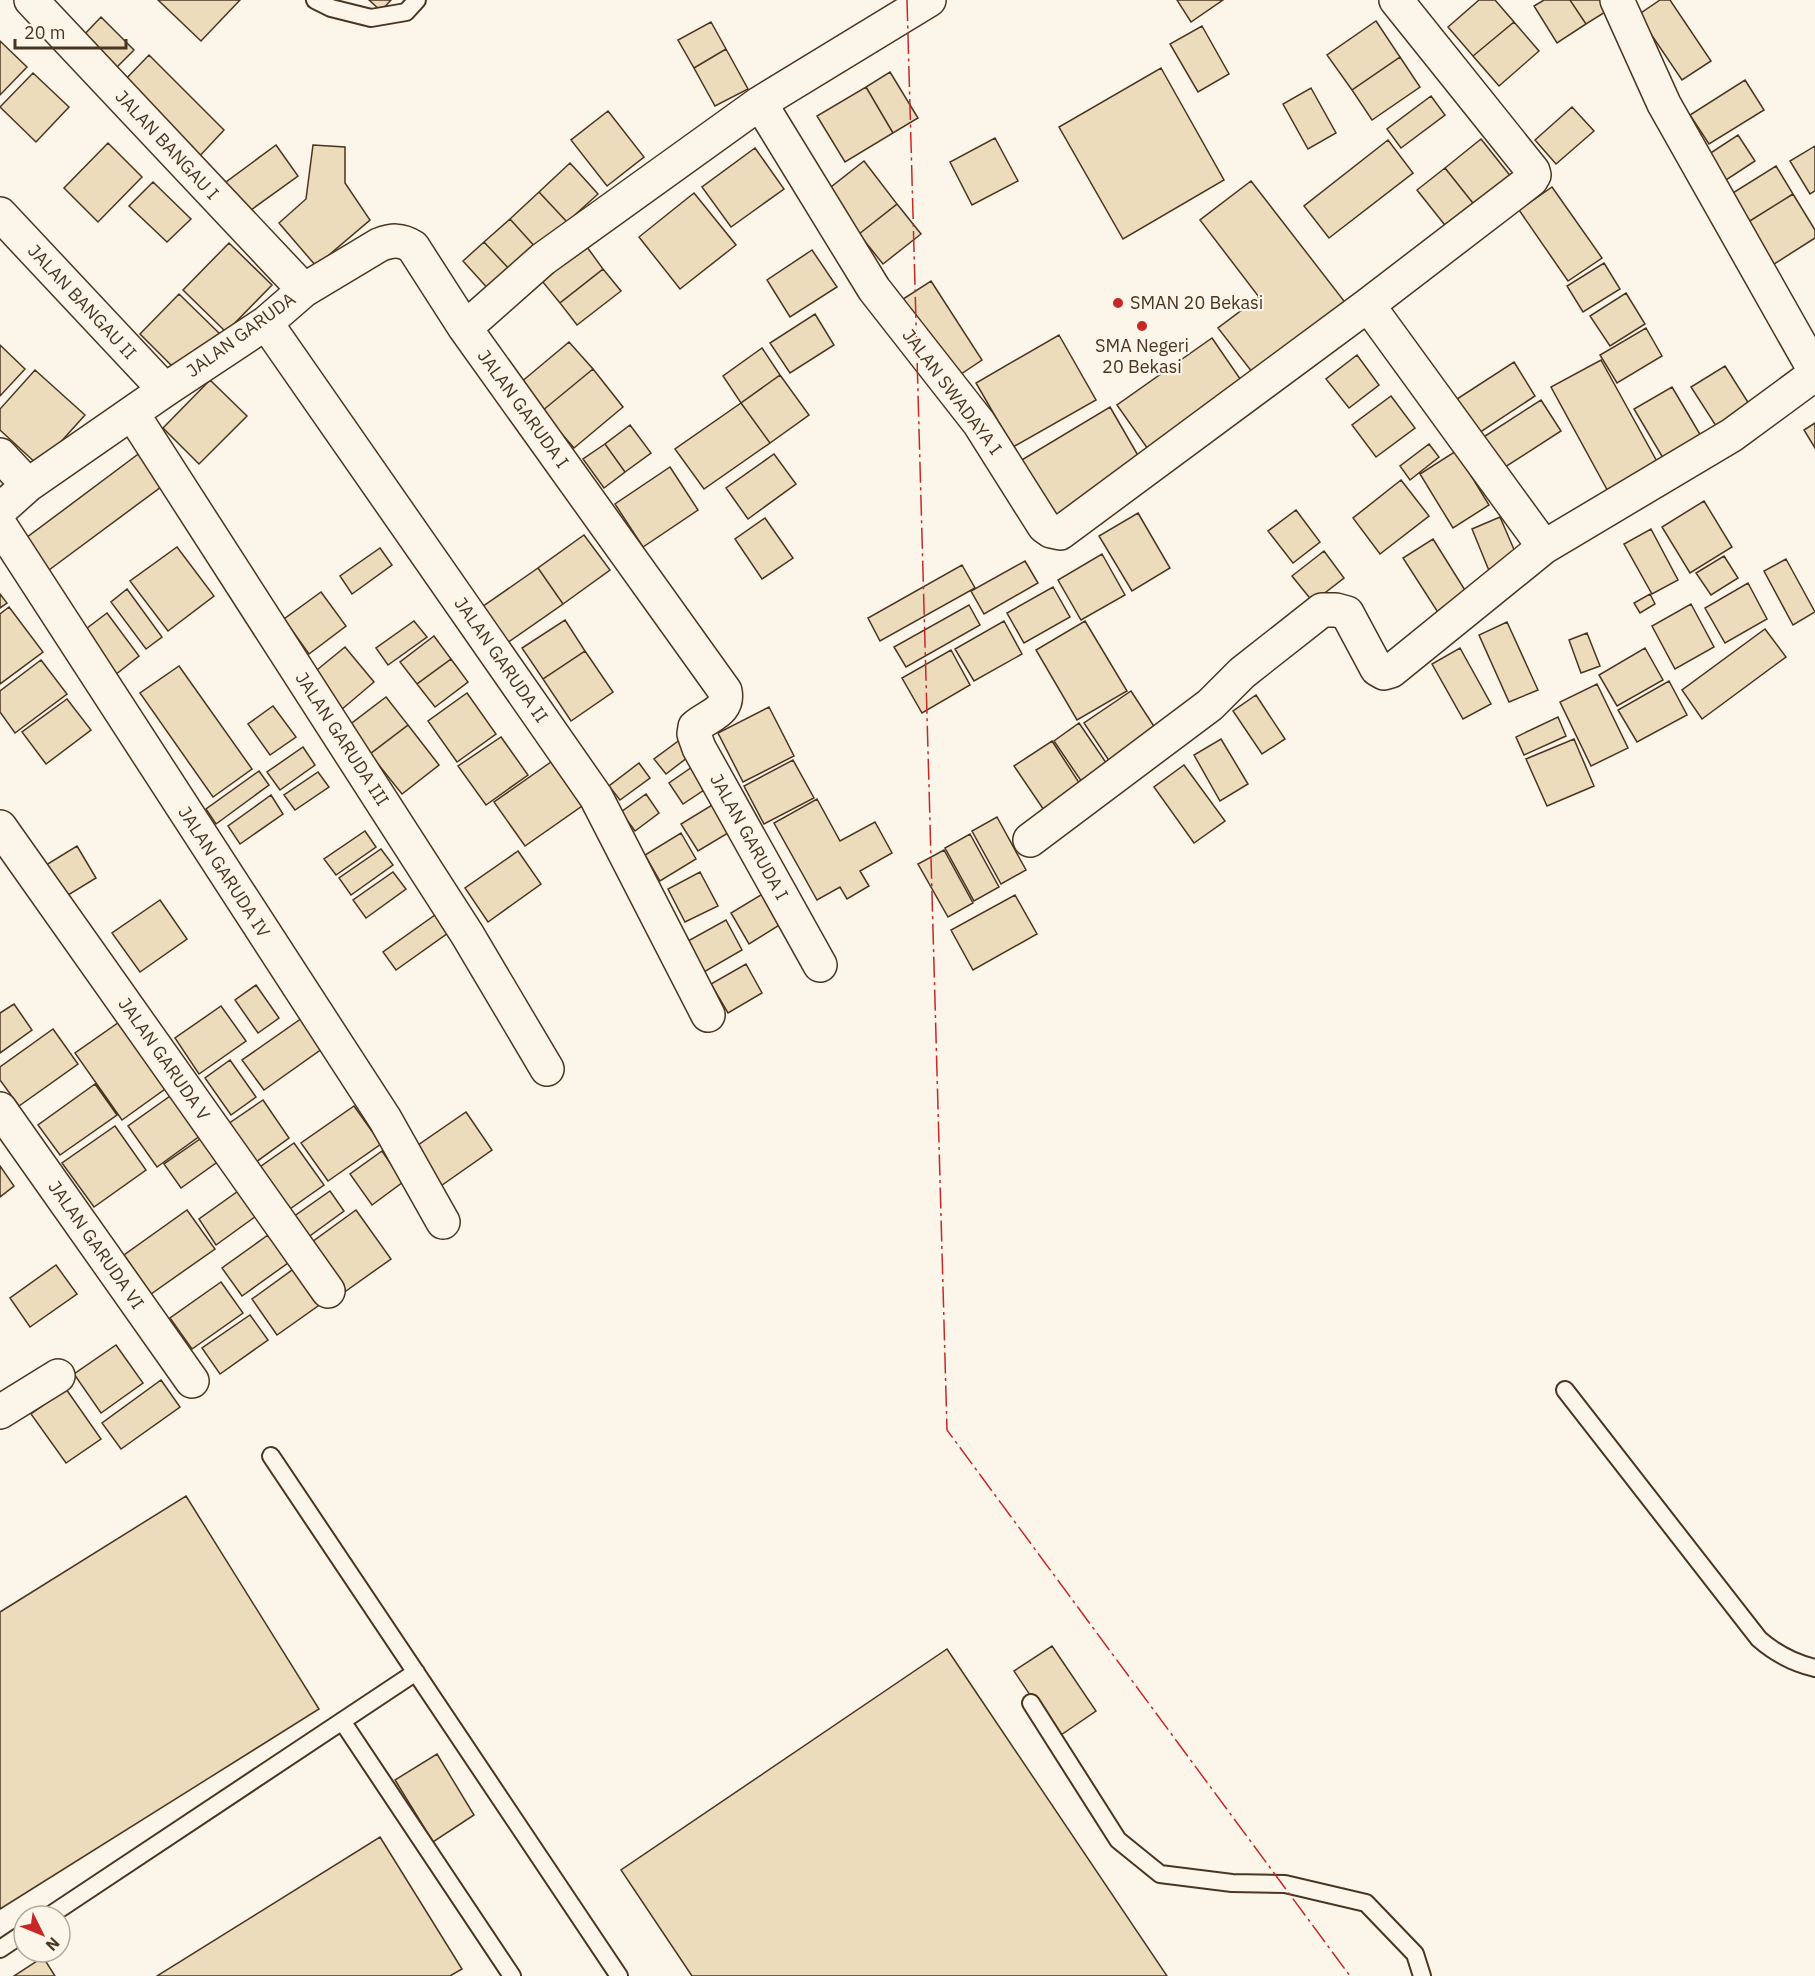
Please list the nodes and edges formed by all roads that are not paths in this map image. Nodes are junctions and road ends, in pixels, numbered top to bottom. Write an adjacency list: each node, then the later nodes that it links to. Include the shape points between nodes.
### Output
1 (31, 0): 9 (street, JALAN BANGAU I)
2 (315, 0): 3 (lane, via 371,18 406,12)
3 (417, 0)
4 (929, 0): 7 (street)
5 (1396, 0): 10 (street, via 1534,175)
6 (1617, 0): 13 (street, via 1664,104)
7 (760, 103): 10 (street, JALAN SWADAYA I, via 874,289 980,423 1044,526 1051,531 1066,530); 11 (street, via 543,259)
8 (0, 214): 14 (street, JALAN BANGAU II)
9 (304, 290): 11 (street, JALAN GARUDA, via 379,244 404,241); 12 (street, JALAN GARUDA)
10 (1368, 305): 20 (street)
11 (480, 316): 23 (street, JALAN GARUDA I, via 725,691 727,700 723,708 695,727 694,734)
12 (266, 322): 14 (street, JALAN GARUDA); 24 (street, JALAN GARUDA II, via 596,797)
13 (1815, 372): 20 (street, via 1732,435)
14 (165, 390): 15 (street, JALAN GARUDA)
15 (132, 413): 17 (street, JALAN GARUDA); 25 (street, JALAN GARUDA III, via 467,934)
16 (0, 455): 17 (street)
17 (28, 485): 18 (street, JALAN GARUDA)
18 (0, 510)
19 (0, 525): 27 (street, JALAN GARUDA IV, via 385,1119)
20 (1544, 547): 22 (street, via 1384,673 1377,669 1347,613 1322,610 1242,673 1210,705)
21 (0, 827): 28 (street, JALAN GARUDA V)
22 (1030, 840)
23 (820, 965)
24 (708, 1015)
25 (547, 1069)
26 (0, 1109): 30 (street, JALAN GARUDA VI)
27 (443, 1222)
28 (328, 1291)
29 (58, 1376): 32 (street)
30 (192, 1381)
31 (1565, 1390): 34 (lane, via 1758,1639 1791,1660)
32 (0, 1412)
33 (271, 1456): 35 (lane)
34 (1815, 1668)
35 (416, 1672): 37 (lane); 40 (lane)
36 (1031, 1703): 41 (lane, via 1118,1840 1160,1874 1232,1883 1285,1884 1366,1903 1415,1954)
37 (342, 1721): 38 (lane); 39 (lane)
38 (67, 1904)
39 (512, 1976)
40 (619, 1976)
41 (1422, 1976)

